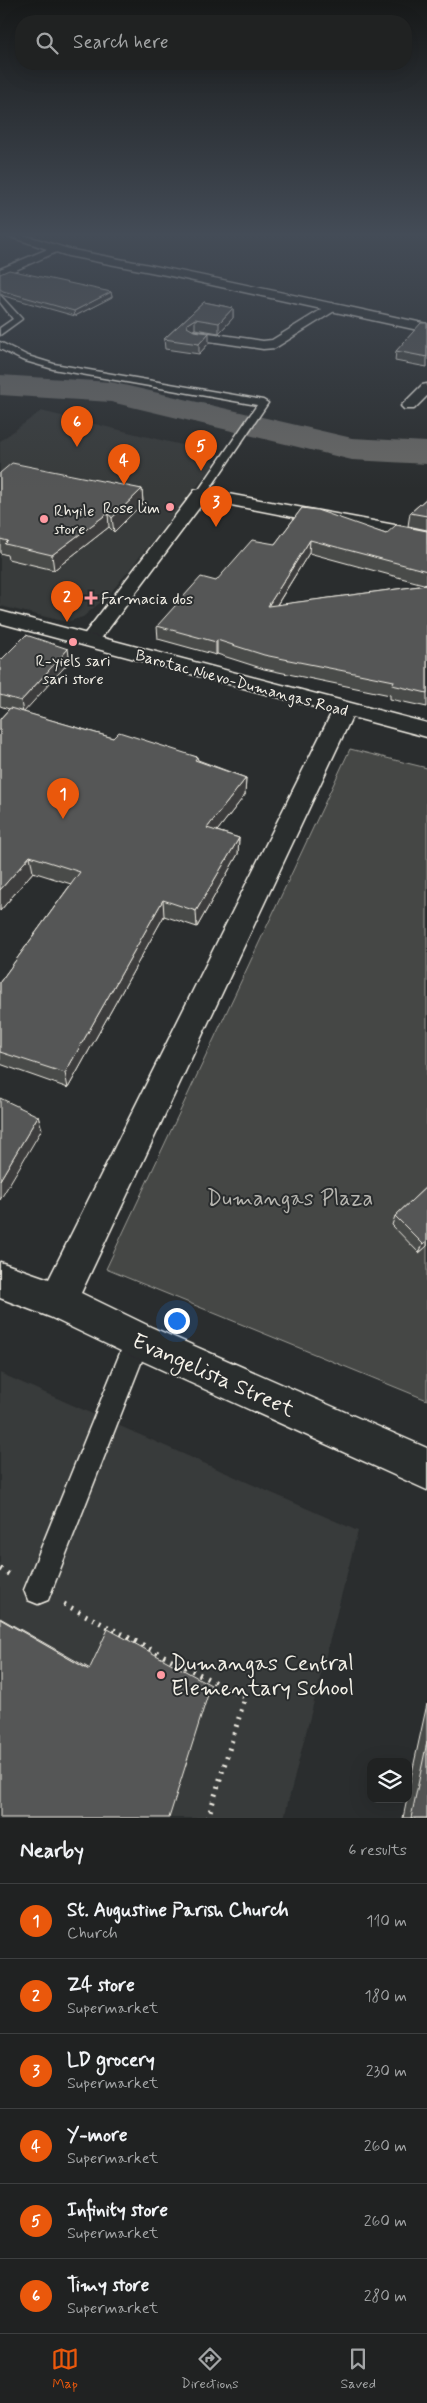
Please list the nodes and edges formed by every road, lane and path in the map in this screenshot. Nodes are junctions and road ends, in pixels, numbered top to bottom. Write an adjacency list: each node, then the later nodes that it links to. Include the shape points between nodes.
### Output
1 (17, 320): 5 (lane)
2 (312, 320): 6 (street, via 275,344)
3 (390, 320): 4 (street)
4 (427, 328)
5 (0, 332)
6 (195, 335)
7 (0, 345): 10 (lane, via 42,363 73,370 264,403)
8 (427, 388): 9 (street)
9 (410, 406)
10 (201, 494): 11 (street); 13 (street)
11 (427, 537)
12 (0, 617): 13 (street, Barotac Nuevo-Dumangas Road)
13 (90, 640): 14 (street, Barotac Nuevo-Dumangas Road)
14 (344, 710): 15 (street, Barotac Nuevo-Dumangas Road); 17 (street)
15 (427, 730)
16 (0, 1280): 17 (street, Evangelista Street)
17 (58, 1301): 18 (street, Evangelista Street)
18 (138, 1340): 19 (street, Evangelista Street); 21 (lane)
19 (427, 1469)
20 (0, 1570): 21 (path)
21 (38, 1590): 22 (path, via 245,1698)
22 (208, 1818)

